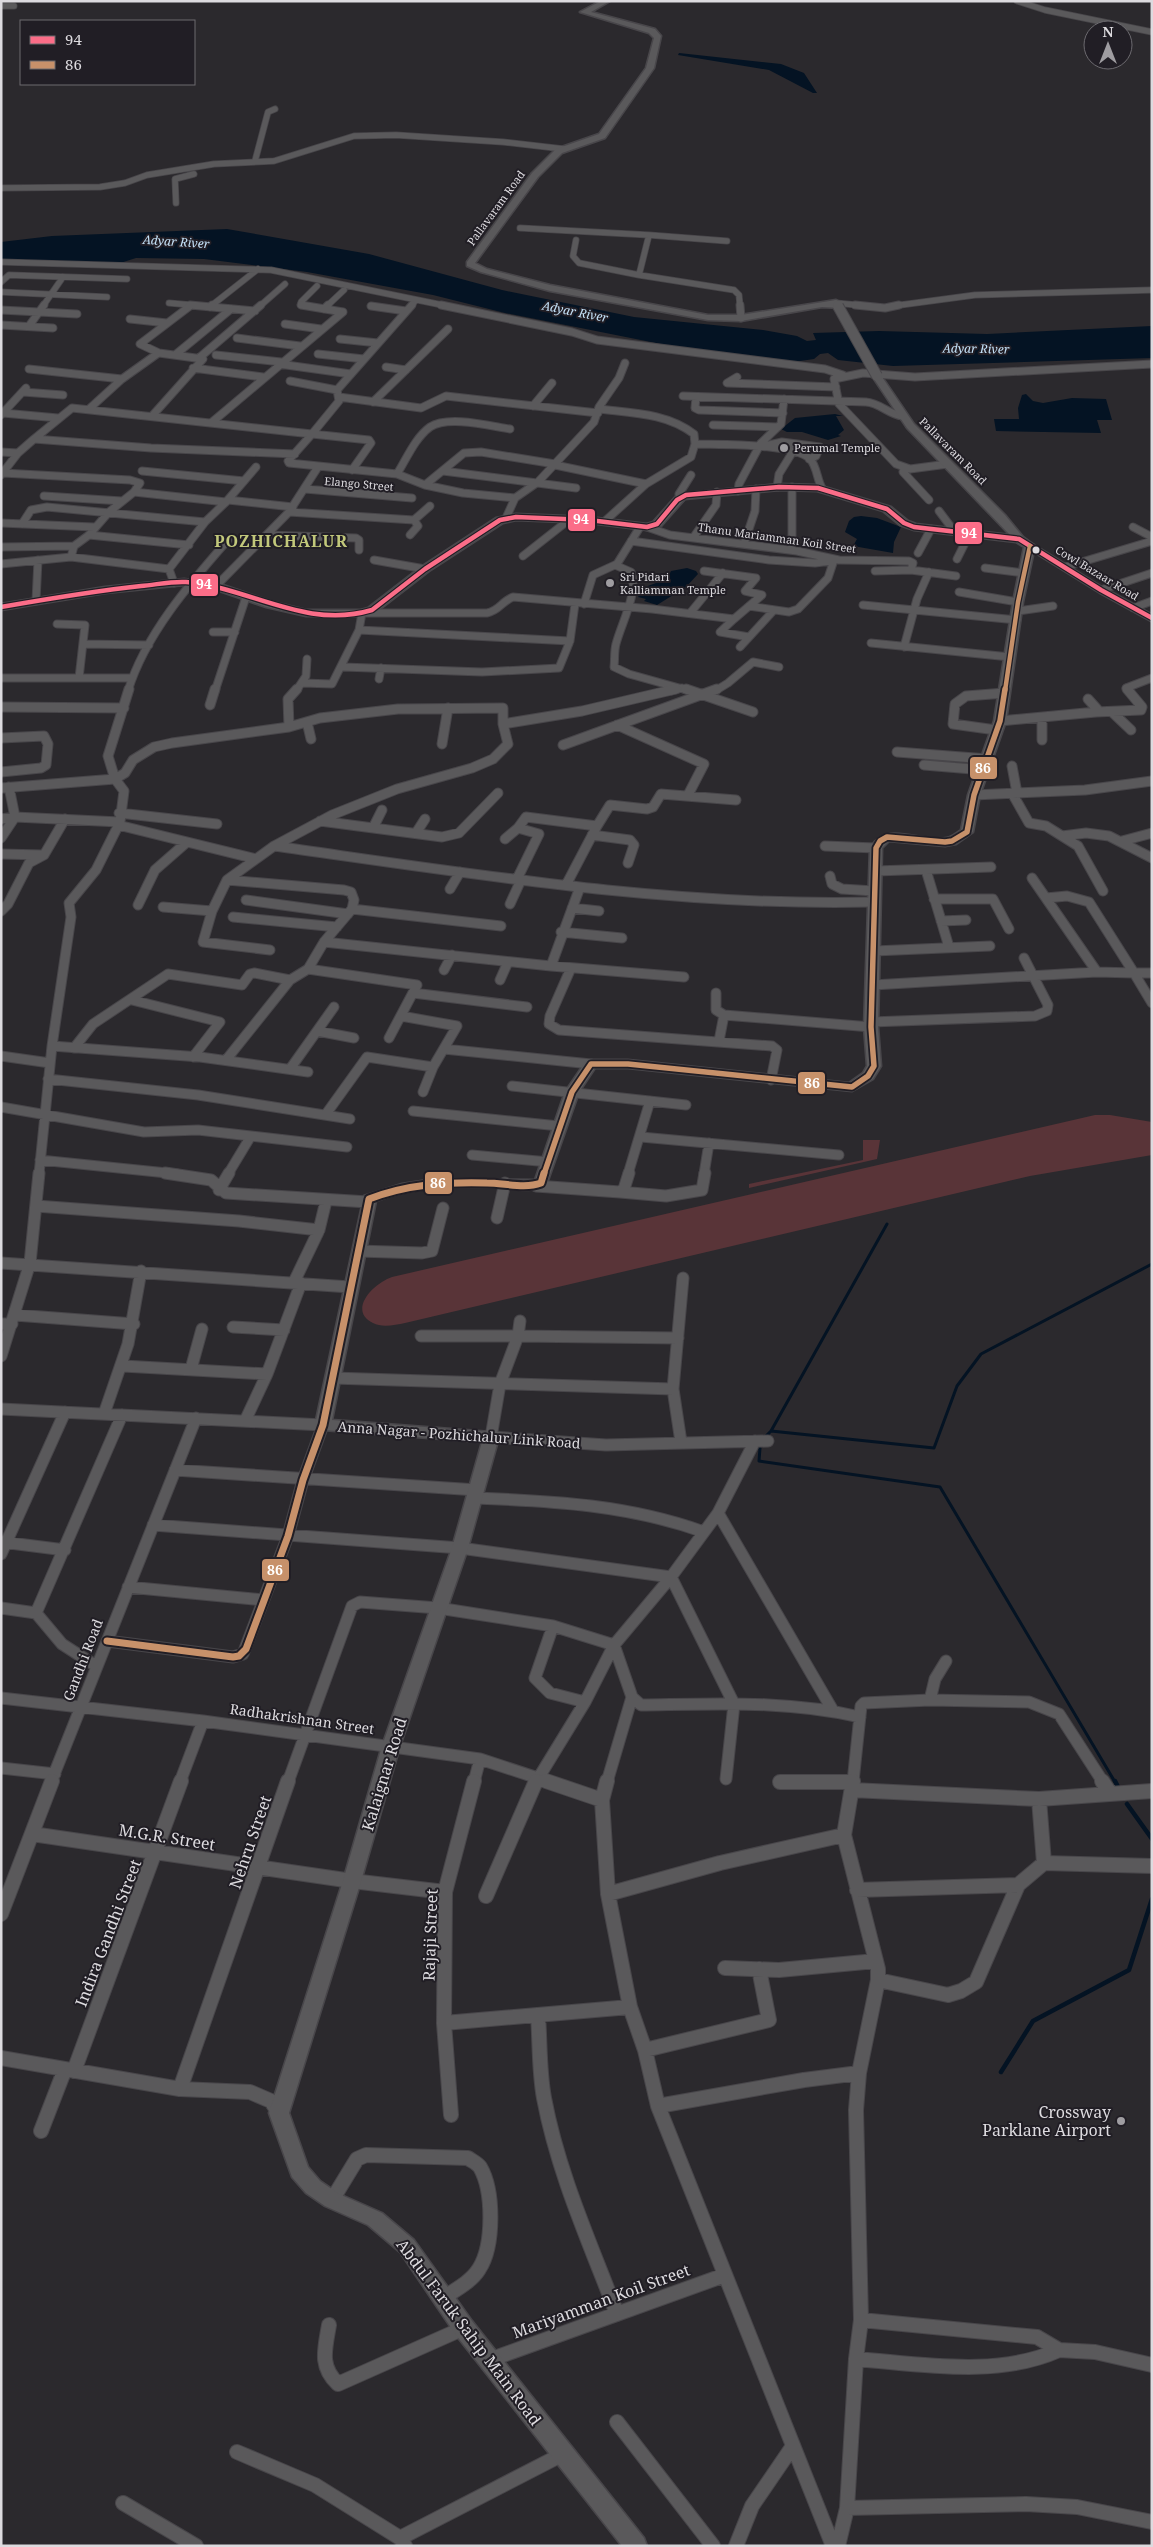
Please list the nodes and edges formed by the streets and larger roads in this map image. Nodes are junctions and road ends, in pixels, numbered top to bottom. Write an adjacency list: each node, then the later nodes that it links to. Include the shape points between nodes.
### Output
1 (607, 1): 9 (street, Pallavaram Road, via 584,12 652,31 658,38 650,68 602,136)
2 (1017, 1): 7 (street, via 1045,10)
3 (1, 6): 4 (street)
4 (14, 6)
5 (1, 13): 6 (street)
6 (10, 13)
7 (1152, 32)
8 (275, 109): 10 (street, via 268,112)
9 (564, 149): 10 (street, via 504,142 370,135 274,161); 48 (street, Pallavaram Road, via 558,151 535,176 470,264 472,266 581,294 714,319)
10 (255, 162): 11 (street)
11 (217, 164): 12 (street, via 147,175 100,187); 13 (street, via 209,171 175,179)
12 (1, 188)
13 (176, 203)
14 (520, 228): 15 (street)
15 (649, 235): 17 (street); 20 (street)
16 (576, 240): 20 (street, via 573,256 579,263)
17 (727, 241)
18 (1, 262): 19 (street)
19 (258, 269): 35 (street); 40 (street)
20 (639, 275): 48 (street, via 734,290 739,295)
21 (38, 276): 22 (street); 24 (street, via 9,275); 25 (street)
22 (63, 278): 23 (street); 33 (street)
23 (127, 279)
24 (1, 282)
25 (33, 282)
26 (285, 284): 44 (street)
27 (317, 286): 42 (street, via 301,303)
28 (28, 288): 32 (street)
29 (344, 290): 42 (street)
30 (1152, 290): 37 (street, via 975,296 885,308)
31 (1, 292): 32 (street)
32 (24, 293): 33 (street)
33 (50, 295): 34 (street); 46 (street)
34 (107, 297)
35 (416, 300): 45 (street); 75 (street, via 572,332 591,339 825,369)
36 (169, 303): 38 (street)
37 (837, 304): 48 (street, Pallavaram Road); 98 (street, Pallavaram Road, bridge)
38 (190, 306): 40 (street); 50 (street)
39 (371, 306): 45 (street)
40 (210, 307): 41 (street)
41 (231, 309): 44 (street); 63 (street)
42 (324, 309): 55 (street, via 343,312)
43 (1, 310): 46 (street)
44 (255, 311): 65 (street)
45 (406, 311): 59 (street)
46 (39, 312): 47 (street); 53 (street)
47 (77, 314)
48 (741, 318)
49 (130, 319): 50 (street)
50 (167, 323): 61 (street, via 140,344)
51 (285, 324): 55 (street)
52 (1, 325): 53 (street)
53 (29, 326): 54 (street)
54 (53, 328)
55 (321, 329): 60 (street)
56 (448, 329): 73 (street)
57 (236, 338): 60 (street)
58 (340, 339): 59 (street)
59 (378, 343): 66 (street)
60 (300, 346): 67 (street)
61 (157, 354): 63 (street); 78 (street)
62 (318, 354): 66 (street)
63 (175, 355): 65 (street)
64 (216, 355): 67 (street)
65 (199, 358): 71 (street, via 203,359)
66 (364, 359): 74 (street)
67 (280, 363): 74 (street); 76 (street)
68 (625, 363): 94 (street)
69 (1152, 364): 75 (street, via 926,376)
70 (386, 366): 73 (street)
71 (193, 368): 76 (street); 97 (street)
72 (29, 370): 78 (street)
73 (406, 370): 91 (street)
74 (352, 374): 83 (street)
75 (843, 375): 82 (street, via 834,378)
76 (263, 377): 100 (street)
77 (737, 377): 81 (street)
78 (122, 379): 93 (street)
79 (290, 381): 83 (street)
80 (552, 383): 92 (street)
81 (727, 383): 82 (street); 88 (street)
82 (836, 387): 90 (street)
83 (337, 390): 86 (street)
84 (63, 395): 96 (street, via 25,389)
85 (683, 396): 87 (street)
86 (339, 397): 91 (street); 104 (street)
87 (696, 397): 88 (street); 95 (street, via 695,408 700,410)
88 (713, 397): 89 (street)
89 (784, 399): 90 (street); 95 (street)
90 (837, 401): 98 (street, via 876,403 893,415); 118 (street)
91 (373, 402): 92 (street, via 420,408 446,396)
92 (533, 406): 94 (street)
93 (89, 409): 97 (street); 99 (street, via 70,408)
94 (598, 411): 107 (street, via 681,424 694,434); 114 (street, via 594,422)
95 (783, 413): 102 (street)
96 (2, 414): 99 (street)
97 (152, 416): 100 (street)
98 (902, 416): 115 (street, Pallavaram Road)
99 (58, 418): 106 (street)
100 (211, 423): 104 (street)
101 (713, 425): 102 (street)
102 (778, 427): 108 (street)
103 (510, 429): 123 (street, via 448,423 432,426 423,434)
104 (312, 434): 112 (street); 119 (street, via 369,440 371,443)
105 (707, 438): 108 (street)
106 (34, 439): 110 (street); 112 (street)
107 (695, 444): 108 (street); 127 (street, via 691,457 685,462)
108 (762, 444): 111 (street); 113 (street, via 782,442 820,447 816,456); 135 (street)
109 (1, 452): 110 (street)
110 (18, 453): 122 (street)
111 (792, 453): 113 (street); 129 (street, via 782,466)
112 (295, 454): 117 (street, via 289,463)
113 (809, 459): 132 (street)
114 (555, 464): 120 (street, via 471,452 460,454); 126 (street); 127 (street)
115 (948, 464): 118 (street); 170 (street, Pallavaram Road)
116 (256, 467): 125 (street)
117 (318, 467): 119 (street); 133 (street)
118 (904, 469): 142 (street)
119 (352, 470): 123 (street)
120 (443, 470): 126 (street); 128 (street)
121 (142, 471): 125 (street)
122 (2, 474): 136 (street, via 130,480 140,483)
123 (397, 474): 128 (street)
124 (690, 475): 139 (street, via 679,494)
125 (244, 481): 144 (street)
126 (536, 484): 131 (street); 141 (street)
127 (646, 484): 152 (street)
128 (425, 485): 141 (street)
129 (777, 487): 130 (street); 134 (street)
130 (792, 487): 132 (street); 176 (street)
131 (576, 488)
132 (822, 488): 159 (street, via 887,509 908,525)
133 (305, 489): 140 (street, Elango Street); 146 (street)
134 (756, 489): 135 (street); 171 (street, via 755,511)
135 (738, 491): 137 (street)
136 (134, 492): 143 (street); 144 (street)
137 (717, 492): 139 (street); 166 (street, via 716,505)
138 (44, 496): 143 (street)
139 (681, 497): 158 (street, via 657,524)
140 (412, 498)
141 (515, 498): 149 (street)
142 (929, 500)
143 (122, 501): 148 (street)
144 (227, 501): 146 (street); 153 (street)
145 (430, 506): 151 (street)
146 (291, 510): 151 (street); 162 (street)
147 (939, 511): 160 (street)
148 (109, 512): 153 (street); 155 (street, via 35,508 28,512); 157 (street)
149 (506, 518): 150 (street); 189 (street)
150 (570, 519): 152 (street); 178 (street)
151 (414, 520): 164 (street, via 418,526)
152 (605, 521): 158 (street)
153 (205, 522): 172 (street)
154 (1, 523): 155 (street)
155 (22, 524): 157 (street)
156 (1133, 526): 165 (street)
157 (94, 527): 163 (street)
158 (643, 527): 166 (street, Thanu Mariamman Koil Street); 168 (street)
159 (931, 529): 160 (street); 177 (street)
160 (954, 532): 161 (street)
161 (970, 533): 170 (street); 180 (street)
162 (267, 534): 175 (street, via 356,538); 200 (street)
163 (89, 535): 172 (street); 173 (street)
164 (410, 535)
165 (1152, 537)
166 (693, 538): 171 (street, Thanu Mariamman Koil Street)
167 (228, 540): 199 (street)
168 (631, 541): 183 (street, via 796,562 825,563); 185 (street)
169 (1152, 541): 186 (street)
170 (1024, 542): 186 (street, Cowl Bazaar Road); 195 (street)
171 (744, 544): 176 (street, Thanu Mariamman Koil Street)
172 (189, 545): 188 (street)
173 (74, 546): 174 (street); 179 (street)
174 (1, 547)
175 (359, 550)
176 (792, 550): 183 (street, Thanu Mariamman Koil Street)
177 (918, 553)
178 (523, 556)
179 (71, 557): 181 (street); 188 (street)
180 (957, 559)
181 (38, 560): 184 (street); 204 (street)
182 (374, 560): 189 (street)
183 (834, 560): 191 (street, Thanu Mariamman Koil Street, via 909,560 913,563); 214 (street, via 828,578 798,608 789,612)
184 (1, 564)
185 (614, 566): 207 (street, via 593,575); 212 (street, via 631,572)
186 (1065, 567): 201 (street, Cowl Bazaar Road)
187 (985, 568): 195 (street)
188 (169, 569): 198 (street)
189 (425, 569): 218 (street, via 372,610)
190 (704, 570): 194 (street)
191 (911, 570): 192 (street); 193 (street, Thanu Mariamman Koil Street)
192 (875, 571)
193 (928, 572): 197 (street, Thanu Mariamman Koil Street); 215 (street, via 917,595)
194 (723, 573): 208 (street, via 756,578 745,591 762,595); 217 (street)
195 (1024, 573): 216 (street)
196 (1152, 573): 201 (street)
197 (956, 576)
198 (174, 583): 199 (street); 204 (street)
199 (190, 583): 200 (street); 229 (street)
200 (216, 586): 203 (street)
201 (1101, 590): 213 (street, Cowl Bazaar Road)
202 (959, 592): 216 (street)
203 (246, 597): 218 (street, via 306,613); 224 (street)
204 (36, 601): 211 (street)
205 (1152, 601): 213 (street)
206 (574, 604): 207 (street); 218 (street, via 513,597 505,600 495,612 487,613); 226 (street)
207 (584, 604): 212 (street)
208 (749, 606): 214 (street); 219 (street)
209 (864, 606): 215 (street)
210 (1053, 606): 216 (street)
211 (1, 607)
212 (629, 607): 217 (street); 243 (street, via 616,644 614,667)
213 (1132, 608): 220 (street, Cowl Bazaar Road)
214 (774, 610): 225 (street)
215 (915, 610): 216 (street); 230 (street)
216 (1017, 611): 232 (street)
217 (691, 612): 219 (street)
218 (362, 613): 222 (street)
219 (734, 618): 225 (street, via 720,632)
220 (1152, 618)
221 (57, 624): 228 (street, via 86,625)
222 (359, 630): 226 (street); 234 (street)
223 (213, 632): 224 (street)
224 (235, 632): 247 (street)
225 (748, 637): 231 (street)
226 (570, 640): 236 (street, via 559,668 482,672)
227 (871, 643): 230 (street)
228 (83, 644): 229 (street); 238 (street)
229 (149, 645): 239 (street)
230 (904, 647): 232 (street)
231 (740, 648)
232 (1010, 657): 244 (street)
233 (307, 659): 242 (street)
234 (343, 666): 236 (street); 242 (street, via 332,684)
235 (779, 667): 245 (street, via 754,662 728,683)
236 (381, 668): 241 (street)
237 (1, 678): 238 (street)
238 (79, 678): 239 (street)
239 (132, 678): 249 (street)
240 (1152, 678): 253 (street, via 1126,688 1142,707 1141,710)
241 (379, 679)
242 (303, 683): 259 (street, via 288,699)
243 (682, 688): 245 (street); 256 (street)
244 (1005, 694): 257 (street); 257 (street, via 966,696 955,704 953,724)
245 (700, 695): 251 (street); 258 (street)
246 (1088, 699): 252 (street)
247 (210, 705)
248 (1, 707): 249 (street)
249 (124, 708): 271 (street, via 108,756)
250 (448, 708): 255 (street, via 398,709); 256 (street, via 503,708); 264 (street)
251 (753, 712)
252 (1096, 712): 253 (street); 254 (street)
253 (1112, 712): 260 (street)
254 (1042, 718): 257 (street); 263 (street)
255 (307, 722): 259 (street); 262 (street)
256 (503, 724): 285 (street, via 508,744 493,759 397,789)
257 (998, 725): 268 (street)
258 (617, 726): 265 (street); 277 (street, via 704,764)
259 (288, 727): 271 (street, via 154,747 133,760 125,773)
260 (1131, 730)
261 (1, 738): 270 (street, via 44,736 48,744 46,765)
262 (311, 739)
263 (1042, 740)
264 (442, 744)
265 (563, 745)
266 (897, 752): 268 (street)
267 (924, 764): 268 (street)
268 (986, 764): 276 (street)
269 (1012, 766): 275 (street)
270 (1, 772)
271 (114, 779): 273 (street); 284 (street, via 124,791)
272 (1152, 781): 275 (street, via 1085,790)
273 (5, 788): 280 (street)
274 (498, 793): 290 (street, via 459,833 442,837)
275 (1015, 793): 276 (street); 293 (street, via 1029,823 1046,826)
276 (974, 795): 300 (street, via 970,824 961,837 945,842 887,837)
277 (688, 796): 278 (street); 287 (street, via 661,794 653,807 647,809 610,805)
278 (736, 800)
279 (382, 810): 288 (street)
280 (15, 817): 281 (street); 283 (street); 294 (street)
281 (1, 819)
282 (425, 819): 290 (street)
283 (65, 820): 284 (street); 302 (street)
284 (119, 820): 286 (street); 297 (street); 371 (street, via 96,870 69,903 71,917)
285 (320, 821): 288 (street); 298 (street)
286 (217, 824)
287 (597, 826): 289 (street, via 529,816); 292 (street)
288 (373, 828): 290 (street)
289 (518, 828): 295 (street); 313 (street, via 539,834)
290 (416, 833)
291 (1152, 833): 296 (street)
292 (592, 835): 305 (street, via 630,840 634,845); 314 (street)
293 (1061, 836): 296 (street, via 1094,831); 317 (street, via 1078,846)
294 (1, 838)
295 (505, 840)
296 (1122, 841): 303 (street, via 1138,854)
297 (188, 842): 304 (street); 323 (street, via 155,870)
298 (274, 846): 304 (street); 309 (street)
299 (825, 846): 300 (street)
300 (876, 848): 308 (street)
301 (1, 854): 302 (street)
302 (44, 855): 327 (street, via 29,863 8,904)
303 (1152, 858)
304 (256, 859): 312 (street)
305 (628, 863)
306 (991, 867): 307 (street)
307 (926, 870): 308 (street); 320 (street)
308 (876, 871): 318 (street)
309 (460, 872): 313 (street); 316 (street)
310 (830, 876): 318 (street, via 832,884 842,889)
311 (1032, 878): 319 (street)
312 (227, 880): 326 (street); 328 (street, via 344,890 351,892 354,900)
313 (519, 880): 314 (street); 322 (street)
314 (566, 885): 315 (street)
315 (580, 887): 318 (street, via 796,904); 325 (street)
316 (450, 889)
317 (1103, 891)
318 (874, 896): 342 (street)
319 (1046, 898): 350 (street); 351 (street, via 1067,896 1089,902)
320 (934, 899): 332 (street); 335 (street, via 993,899)
321 (246, 900): 328 (street)
322 (510, 904)
323 (138, 905)
324 (163, 907): 326 (street)
325 (572, 908): 329 (street); 336 (street)
326 (212, 910): 341 (street, via 203,942)
327 (1, 911)
328 (350, 911): 333 (street); 334 (street)
329 (599, 911)
330 (233, 917): 334 (street)
331 (966, 920): 332 (street)
332 (941, 921): 340 (street)
333 (500, 926)
334 (337, 927): 338 (street)
335 (1009, 929)
336 (561, 932): 337 (street); 346 (street)
337 (622, 938)
338 (324, 942): 343 (street); 348 (street)
339 (990, 946): 340 (street)
340 (949, 947): 342 (street)
341 (270, 950)
342 (874, 951): 357 (street)
343 (452, 956): 345 (street); 349 (street)
344 (1024, 958): 354 (street)
345 (508, 962): 346 (street); 356 (street)
346 (551, 966): 347 (street)
347 (571, 968): 353 (street); 370 (street, via 550,1016 550,1024 559,1030)
348 (308, 969): 355 (street); 358 (street, via 417,985)
349 (444, 970)
350 (1097, 972): 351 (street); 354 (street)
351 (1134, 973): 352 (street); 361 (street)
352 (1152, 973)
353 (684, 977)
354 (1033, 978): 357 (street); 366 (street, via 1048,1005 1047,1011 1035,1016)
355 (290, 980): 360 (street, via 254,973 242,985 168,974); 376 (street)
356 (500, 980)
357 (874, 985): 366 (street)
358 (413, 993): 363 (street); 365 (street)
359 (716, 993): 364 (street, via 714,1007)
360 (132, 1000): 372 (street, via 90,1024); 375 (street, via 220,1022)
361 (1152, 1003)
362 (334, 1007): 367 (street)
363 (527, 1007)
364 (724, 1015): 366 (street); 370 (street)
365 (401, 1016): 369 (street); 373 (street, via 457,1026)
366 (871, 1024): 383 (street, via 874,1066 868,1076 852,1087)
367 (317, 1031): 368 (street); 380 (street)
368 (354, 1038)
369 (389, 1038)
370 (718, 1040): 383 (street, via 776,1047)
371 (52, 1046): 372 (street); 377 (street)
372 (74, 1048): 375 (street)
373 (444, 1049): 378 (street); 379 (street)
374 (1, 1056): 377 (street)
375 (193, 1057): 376 (street)
376 (226, 1060): 380 (street)
377 (50, 1063): 382 (street)
378 (591, 1064): 383 (street, via 628,1064); 386 (street)
379 (433, 1067): 385 (street); 392 (street, via 367,1057)
380 (290, 1069): 381 (street)
381 (308, 1072)
382 (48, 1079): 391 (street); 392 (street, via 198,1095)
383 (771, 1080)
384 (512, 1086): 386 (street)
385 (423, 1092)
386 (572, 1092): 387 (street); 394 (street)
387 (650, 1101): 388 (street); 396 (street)
388 (686, 1105)
389 (1, 1107): 391 (street)
390 (413, 1111): 394 (street)
391 (45, 1113): 395 (street, via 144,1132 198,1130); 401 (street)
392 (326, 1114): 393 (street)
393 (350, 1119)
394 (559, 1126): 402 (street)
395 (251, 1136): 398 (street); 405 (street)
396 (641, 1137): 397 (street); 406 (street, via 624,1189)
397 (709, 1143): 400 (street); 406 (street, via 702,1190 666,1196)
398 (347, 1147)
399 (472, 1155): 402 (street)
400 (839, 1155)
401 (40, 1160): 405 (street, via 196,1176 211,1180); 409 (street)
402 (549, 1162): 404 (street, via 544,1180)
403 (505, 1183): 404 (street); 408 (street, via 419,1183 386,1191); 411 (street)
404 (536, 1186): 406 (street)
405 (219, 1190): 407 (street)
406 (620, 1192)
407 (326, 1201): 408 (street); 412 (street)
408 (368, 1202): 413 (street)
409 (36, 1206): 412 (street); 415 (street)
410 (443, 1208): 413 (street, via 432,1251)
411 (497, 1218)
412 (319, 1230): 418 (street)
413 (358, 1250): 419 (street)
414 (1, 1262): 415 (street)
415 (30, 1263): 416 (street); 420 (street)
416 (141, 1271): 418 (street); 422 (street)
417 (683, 1278): 428 (street)
418 (297, 1283): 419 (street); 425 (street)
419 (350, 1287): 433 (street)
420 (10, 1321): 422 (street); 429 (street)
421 (520, 1321): 427 (street)
422 (134, 1324): 430 (street)
423 (233, 1327): 425 (street)
424 (202, 1329): 431 (street)
425 (284, 1330): 432 (street)
426 (421, 1336): 427 (street)
427 (518, 1336): 428 (street); 434 (street)
428 (678, 1338): 435 (street)
429 (1, 1356)
430 (123, 1366): 431 (street); 438 (street)
431 (191, 1369): 432 (street)
432 (268, 1374): 441 (street)
433 (333, 1378): 434 (street); 442 (street)
434 (500, 1384): 435 (street); 443 (street)
435 (673, 1389): 446 (street)
436 (1, 1409): 437 (street, Anna Nagar - Pozhichalur Link Road)
437 (65, 1412): 438 (street, Anna Nagar - Pozhichalur Link Road); 454 (street)
438 (104, 1414): 439 (street, Anna Nagar - Pozhichalur Link Road)
439 (122, 1416): 440 (street, Anna Nagar - Pozhichalur Link Road); 456 (street)
440 (196, 1418): 441 (street, Anna Nagar - Pozhichalur Link Road); 447 (street, Gandhi Road)
441 (245, 1421): 442 (street, Anna Nagar - Pozhichalur Link Road)
442 (323, 1425): 443 (street, Anna Nagar - Pozhichalur Link Road); 448 (street)
443 (491, 1437): 446 (street, Anna Nagar - Pozhichalur Link Road, via 606,1445); 449 (street, Kalaignar Road)
444 (755, 1441): 445 (street, Anna Nagar - Pozhichalur Link Road); 446 (street, Anna Nagar - Pozhichalur Link Road); 450 (street)
445 (768, 1441)
446 (681, 1442)
447 (175, 1470): 448 (street); 451 (street, Gandhi Road)
448 (303, 1480): 449 (street); 453 (street)
449 (476, 1494): 452 (street, via 628,1509 671,1519); 455 (street, Kalaignar Road)
450 (718, 1513): 452 (street); 475 (street)
451 (153, 1526): 453 (street); 459 (street, Gandhi Road)
452 (704, 1532): 458 (street)
453 (288, 1536): 455 (street); 460 (street)
454 (4, 1542): 456 (street); 457 (street)
455 (460, 1548): 458 (street); 462 (street, Kalaignar Road)
456 (65, 1550): 463 (street)
457 (1, 1554)
458 (671, 1578): 466 (street); 473 (street)
459 (128, 1587): 460 (street); 465 (street, Gandhi Road)
460 (263, 1600): 465 (street, via 246,1649 240,1656)
461 (1, 1608): 463 (street)
462 (438, 1608): 464 (street); 478 (street, Nehru Street, via 369,1601 352,1606); 479 (street, Kalaignar Road)
463 (36, 1613): 468 (street, via 62,1644)
464 (553, 1626): 466 (street); 472 (street, via 535,1678 540,1687 550,1694)
465 (106, 1641): 468 (street, Gandhi Road)
466 (614, 1645): 469 (street); 472 (street)
467 (946, 1662): 471 (street, via 936,1674)
468 (96, 1666): 474 (street, Gandhi Road)
469 (632, 1697): 473 (street, via 642,1705); 490 (street)
470 (1, 1698): 474 (street, Radhakrishnan Street)
471 (930, 1700): 476 (street, via 864,1703); 488 (street, via 1029,1702 1059,1714)
472 (585, 1702): 483 (street)
473 (734, 1704): 475 (street); 484 (street)
474 (82, 1706): 477 (street, Radhakrishnan Street); 482 (street, Gandhi Road)
475 (832, 1709): 476 (street)
476 (860, 1717): 486 (street)
477 (203, 1720): 478 (street, Radhakrishnan Street); 493 (street, Indira Gandhi Street)
478 (305, 1734): 479 (street, Radhakrishnan Street); 496 (street, Nehru Street)
479 (391, 1746): 480 (street, Radhakrishnan Street); 497 (street, Kalaignar Road)
480 (480, 1759): 483 (street, Radhakrishnan Street); 500 (street, Rajaji Street)
481 (1, 1768): 482 (street)
482 (55, 1774): 491 (street, Gandhi Road)
483 (537, 1778): 490 (street, Radhakrishnan Street); 502 (street)
484 (726, 1779)
485 (780, 1782): 486 (street)
486 (853, 1786): 489 (street); 492 (street)
487 (1152, 1791): 488 (street)
488 (1110, 1793): 489 (street)
489 (1039, 1799): 494 (street)
490 (602, 1800): 501 (street)
491 (32, 1834): 493 (street, M.G.R. Street); 503 (street, Gandhi Road)
492 (844, 1835): 499 (street); 501 (street, via 720,1863)
493 (156, 1852): 496 (street, M.G.R. Street); 513 (street, Indira Gandhi Street)
494 (1044, 1864): 495 (street); 498 (street)
495 (1152, 1866)
496 (260, 1868): 497 (street, M.G.R. Street); 515 (street, Nehru Street)
497 (352, 1881): 500 (street, M.G.R. Street); 517 (street, Kalaignar Road)
498 (1018, 1885): 499 (street); 507 (street, via 976,1982 948,1995)
499 (857, 1890): 504 (street)
500 (445, 1892): 510 (street, Rajaji Street)
501 (608, 1894): 508 (street)
502 (486, 1896)
503 (1, 1914)
504 (876, 1961): 506 (street); 507 (street)
505 (725, 1968): 506 (street)
506 (759, 1969): 511 (street, via 770,2020)
507 (878, 1980): 514 (street)
508 (630, 2007): 509 (street); 511 (street)
509 (538, 2015): 510 (street); 523 (street, via 544,2096 550,2124 566,2180)
510 (444, 2023): 518 (street, Rajaji Street)
511 (645, 2050): 516 (street)
512 (1, 2058): 513 (street)
513 (69, 2070): 515 (street); 519 (street, Indira Gandhi Street)
514 (859, 2072): 516 (street); 524 (street, via 856,2110)
515 (180, 2089): 517 (street, via 250,2092 271,2101)
516 (658, 2106): 521 (street)
517 (280, 2112): 520 (street, Abdul Faruk Sahip Main Road, via 299,2171 313,2187)
518 (451, 2115)
519 (41, 2131)
520 (332, 2200): 522 (street, Abdul Faruk Sahip Main Road, via 376,2219 407,2246); 522 (street, via 357,2159 366,2155 468,2158 477,2163 482,2169 488,2200 491,2230 487,2251 480,2269)
521 (725, 2275): 523 (street, Mariyamman Koil Street); 532 (street)
522 (443, 2298): 526 (street, Abdul Faruk Sahip Main Road)
523 (617, 2314): 529 (street, Mariyamman Koil Street)
524 (861, 2320): 527 (street, via 1037,2338); 528 (street)
525 (329, 2325): 526 (street, via 322,2366 338,2384)
526 (464, 2328): 529 (street, Abdul Faruk Sahip Main Road)
527 (1059, 2350): 528 (street, via 1049,2356 997,2366); 530 (street, via 1095,2352)
528 (856, 2359): 536 (street)
529 (489, 2360): 534 (street, Abdul Faruk Sahip Main Road)
530 (1152, 2365)
531 (617, 2422): 541 (street)
532 (793, 2446): 542 (street, via 769,2477 740,2529); 543 (street)
533 (237, 2452): 538 (street, via 315,2485)
534 (563, 2454): 538 (street); 540 (street, Abdul Faruk Sahip Main Road)
535 (123, 2503): 539 (street)
536 (847, 2508): 537 (street, via 1026,2504 1077,2507); 544 (street)
537 (1152, 2522)
538 (402, 2542)
539 (196, 2546)
540 (636, 2546)
541 (713, 2546)
542 (736, 2546)
543 (833, 2546)
544 (838, 2546)

